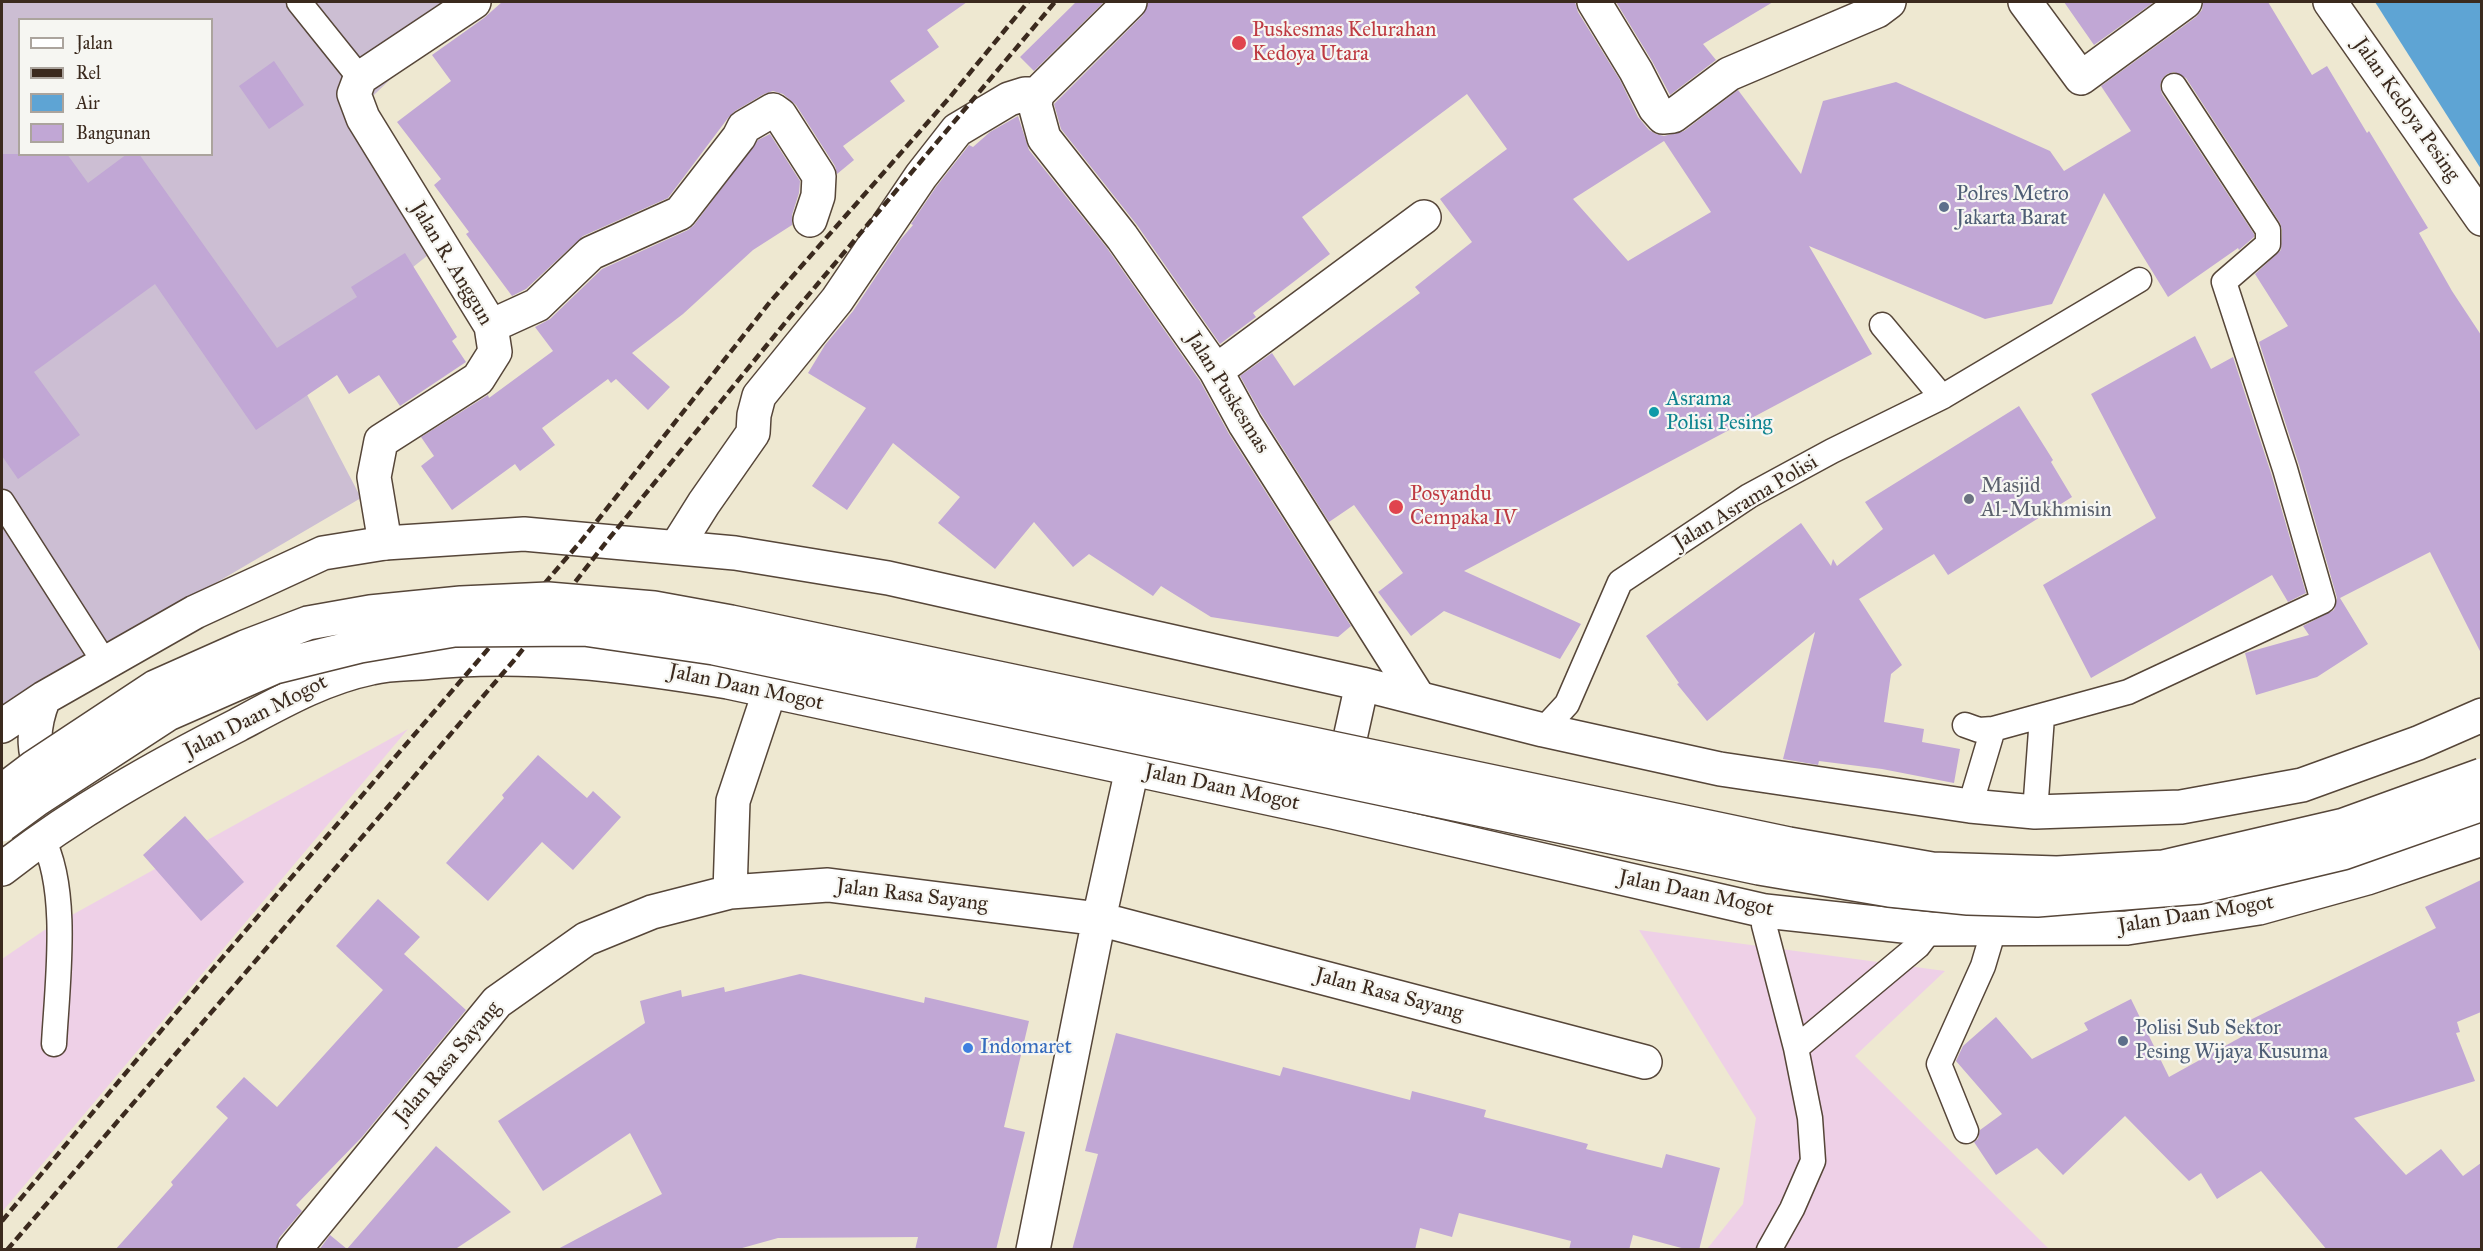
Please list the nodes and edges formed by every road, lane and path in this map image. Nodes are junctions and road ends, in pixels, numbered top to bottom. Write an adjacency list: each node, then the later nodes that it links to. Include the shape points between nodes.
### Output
1 (299, 2): 9 (lane)
2 (474, 2): 9 (main road)
3 (1130, 2): 11 (main road)
4 (1594, 2): 5 (main road, via 1663,117 1673,116 1729,74)
5 (1889, 2)
6 (2025, 2): 7 (main road, via 2081,78)
7 (2185, 2)
8 (2330, 2): 13 (main road, Jalan Kedoya Pesing)
9 (360, 78): 17 (main road, Jalan R. Anggun, via 354,94 363,118)
10 (2174, 86): 29 (lane, via 2268,230 2268,244 2224,282 2324,601 2128,692)
11 (1037, 94): 18 (main road, Jalan Puskesmas, via 1035,105 1044,138 1122,237); 22 (main road, via 1010,99 957,130 837,300 759,396 753,433)
12 (1424, 217): 18 (main road)
13 (2481, 219)
14 (810, 220): 17 (main road, via 818,196 819,176 773,110 744,127 685,209 591,253 537,305)
15 (2139, 280): 19 (lane, Jalan Asrama Polisi)
16 (1882, 325): 19 (lane)
17 (491, 326): 21 (main road, Jalan R. Anggun, via 495,352 478,379 381,441 374,477)
18 (1216, 371): 26 (main road, Jalan Puskesmas, via 1245,424)
19 (1942, 397): 33 (lane, Jalan Asrama Polisi, via 1749,496 1620,582 1567,704)
20 (2, 502): 23 (lane)
21 (385, 543): 22 (main road, via 524,534); 23 (main road, via 323,553 195,612)
22 (677, 546): 24 (main road, via 888,578)
23 (105, 663): 27 (main road)
24 (1362, 684): 26 (main road); 40 (main road)
25 (769, 693): 34 (main road, Jalan Daan Mogot); 39 (main road, Jalan Daan Mogot, via 728,682 576,661 459,659 373,667 332,678 284,701 143,774); 46 (main road, via 733,801)
26 (1418, 697): 33 (main road)
27 (44, 698): 31 (main road); 39 (main road, via 36,718 34,741 39,763 50,783 65,798)
28 (2481, 715): 41 (main road, via 2418,743 2302,785 2181,807)
29 (2042, 717): 32 (lane); 41 (lane)
30 (1965, 725): 32 (lane)
31 (2, 726)
32 (1993, 729): 38 (lane)
33 (1543, 730): 38 (main road, via 1720,770)
34 (1132, 769): 40 (main road, Jalan Daan Mogot); 48 (main road)
35 (2481, 775): 36 (main road, bridge, via 2344,825 2163,867 2057,873 1932,869 1789,844 731,622 654,608 548,599 370,612 308,623 155,687)
36 (2, 791)
37 (2481, 804): 42 (main road, Jalan Daan Mogot, bridge, via 2343,853 2200,887 2037,900 1968,898 1889,890 1759,868 714,648 584,629 453,630 360,646 275,667 168,714)
38 (1970, 806): 41 (main road)
39 (85, 809): 43 (main road, Jalan Daan Mogot)
40 (1334, 812): 47 (main road, Jalan Daan Mogot)
41 (2035, 812)
42 (2, 825)
43 (42, 838): 45 (main road, Jalan Daan Mogot); 51 (lane, via 50,853 57,889 59,951)
44 (2481, 838): 50 (main road, Jalan Daan Mogot, via 2367,878 2259,908 2127,928)
45 (2, 869)
46 (730, 892): 48 (main road, Jalan Rasa Sayang, via 828,885); 55 (main road, Jalan Rasa Sayang, via 652,912 586,939 497,1002)
47 (1765, 911): 49 (main road, Jalan Daan Mogot); 52 (lane, via 1764,925)
48 (1099, 919): 53 (main road, Jalan Rasa Sayang); 56 (main road)
49 (1931, 929): 50 (main road, Jalan Daan Mogot); 52 (lane, via 1918,946)
50 (1994, 929): 54 (lane, via 1983,966 1940,1064)
51 (54, 1044)
52 (1796, 1048): 57 (lane, via 1810,1119 1813,1161)
53 (1645, 1062)
54 (1966, 1131)
55 (294, 1250)
56 (1033, 1250)
57 (1769, 1250)

